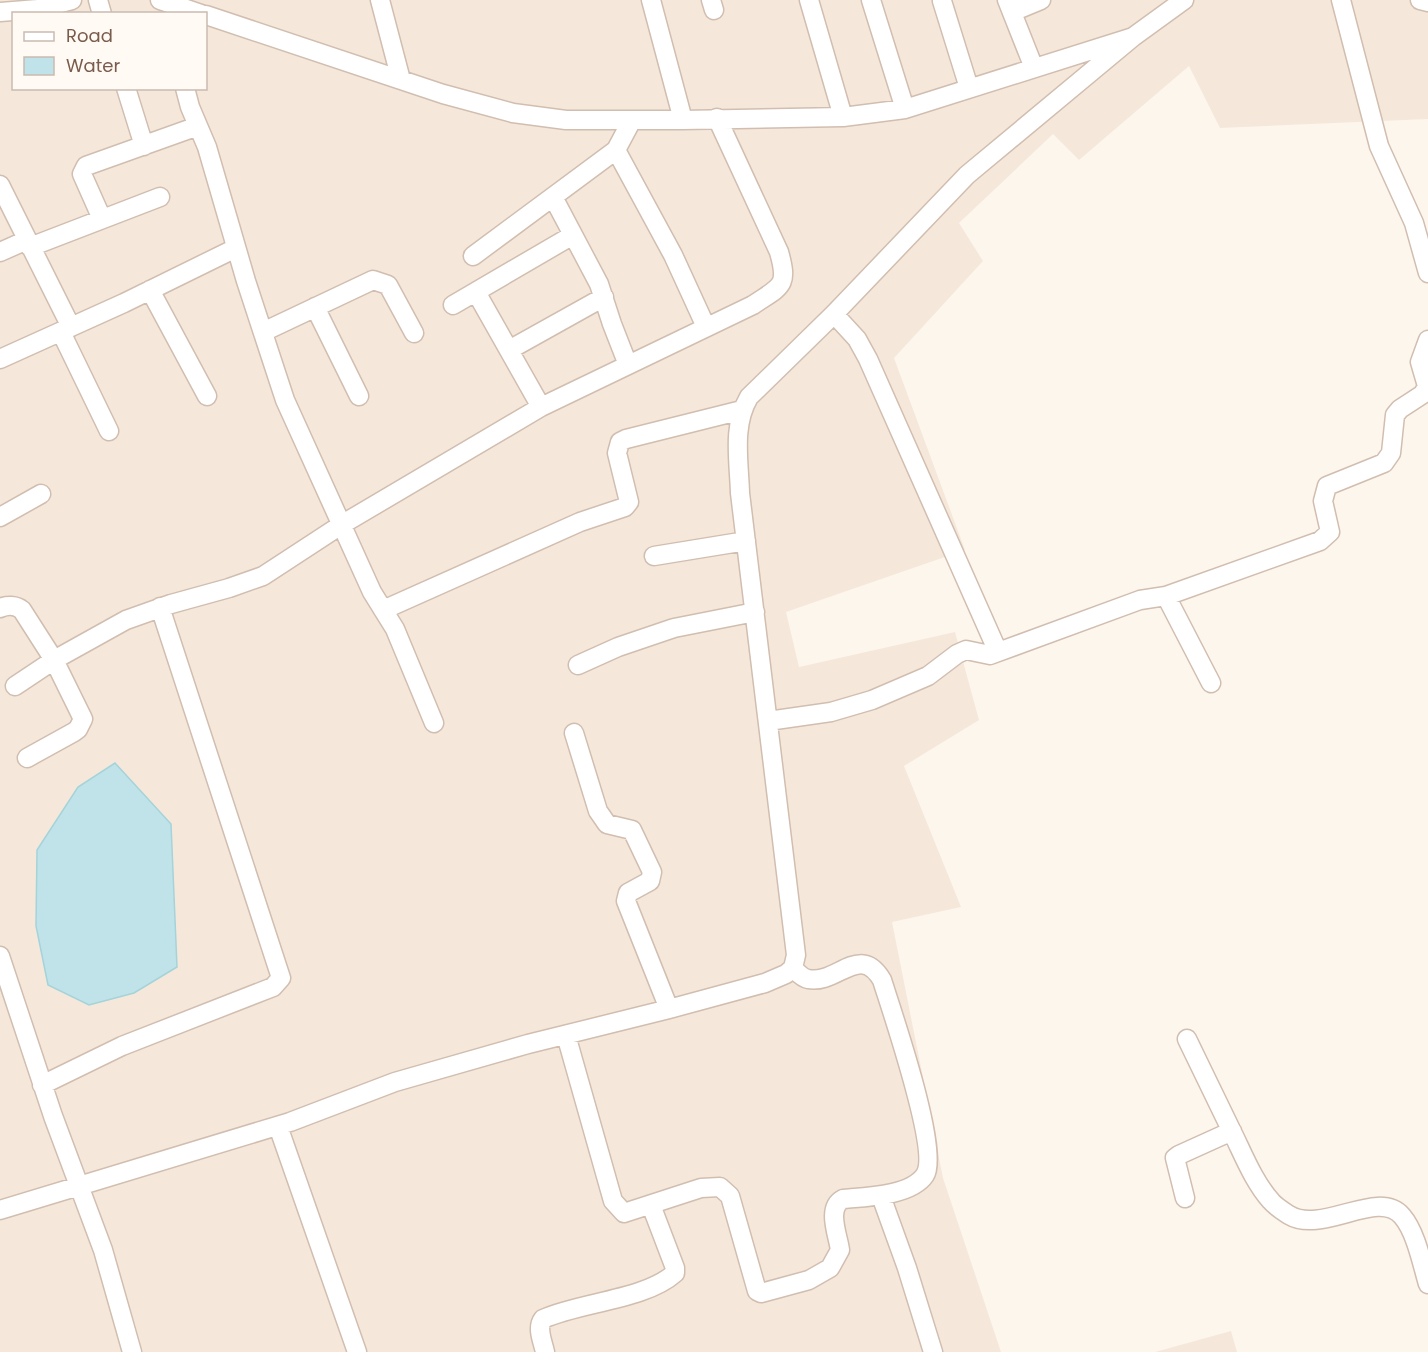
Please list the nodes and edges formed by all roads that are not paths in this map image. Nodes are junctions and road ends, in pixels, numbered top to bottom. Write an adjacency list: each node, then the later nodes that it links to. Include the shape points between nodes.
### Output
1 (72, 0): 15 (street, via 38,9)
2 (380, 0): 18 (street)
3 (651, 0): 26 (street)
4 (809, 0): 23 (street)
5 (871, 0): 22 (street)
6 (1041, 0): 13 (street)
7 (1184, 0): 16 (street)
8 (1341, 0): 39 (street, via 1379,146 1413,223)
9 (1420, 0): 11 (street)
10 (942, 1): 19 (street)
11 (1428, 2)
12 (170, 6): 14 (street)
13 (1010, 6): 17 (street)
14 (207, 11): 18 (street)
15 (0, 12)
16 (1133, 37): 17 (street); 45 (street, via 967,175)
17 (1034, 68): 19 (street)
18 (401, 80): 25 (street, via 513,113 566,120)
19 (969, 88): 22 (street)
20 (127, 90): 28 (street)
21 (186, 90): 27 (street)
22 (905, 110): 23 (street)
23 (843, 117): 24 (street)
24 (717, 118): 26 (street); 46 (street, via 785,272 780,287)
25 (632, 120): 26 (street); 29 (street)
26 (683, 120)
27 (198, 126): 28 (street); 36 (street)
28 (144, 146): 33 (street, via 83,170)
29 (616, 150): 32 (street); 46 (street)
30 (0, 185): 35 (street)
31 (160, 197): 33 (street)
32 (553, 197): 34 (street); 38 (street)
33 (102, 219): 35 (street)
34 (573, 235): 41 (street); 42 (street)
35 (28, 244): 37 (street); 47 (street)
36 (237, 248): 40 (street); 48 (street)
37 (0, 252)
38 (473, 256)
39 (1428, 273)
40 (150, 290): 47 (street); 54 (street)
41 (476, 292): 43 (street); 51 (street)
42 (604, 297): 51 (street); 53 (street)
43 (453, 305)
44 (315, 307): 48 (street); 49 (street, via 373,280 382,282 388,285); 55 (street)
45 (834, 314): 57 (street, via 749,397); 69 (street, via 857,339 868,359)
46 (706, 327): 53 (street)
47 (66, 329): 52 (street); 58 (street)
48 (262, 332): 61 (street, via 285,400)
49 (414, 333)
50 (1428, 340): 64 (street, via 1420,362 1427,386 1423,394 1395,415 1391,453 1384,463 1327,486 1323,501 1330,532 1326,537)
51 (509, 350): 56 (street)
52 (0, 359)
53 (628, 365): 56 (street)
54 (207, 396)
55 (359, 396)
56 (542, 407): 61 (street)
57 (742, 410): 62 (street, via 737,434); 67 (street, via 620,442 617,453 629,502 625,507 580,522)
58 (109, 431)
59 (41, 494): 60 (street)
60 (0, 517)
61 (341, 525): 65 (street, via 263,576); 67 (street)
62 (746, 541): 63 (street); 68 (street)
63 (654, 556)
64 (1166, 596): 69 (street, via 1140,600); 72 (street)
65 (160, 607): 70 (street, via 108,629); 83 (street, via 281,978 273,987 122,1046)
66 (0, 608): 70 (street, via 22,610)
67 (383, 610): 75 (street)
68 (755, 612): 71 (street, via 674,628); 74 (street)
69 (998, 652): 74 (street, via 990,655 966,650 928,676 872,700 831,712)
70 (54, 660): 73 (street); 77 (street, via 83,720 74,732)
71 (578, 665)
72 (1211, 683)
73 (15, 686)
74 (768, 721): 79 (street, via 796,955)
75 (434, 723)
76 (574, 733): 80 (street, via 598,811 607,824 632,830 652,872 650,881 628,893 626,901)
77 (27, 758)
78 (1, 960): 83 (street)
79 (793, 968): 80 (street, via 765,983); 87 (street, via 808,979 868,964 882,980 922,1114 928,1162 925,1174 912,1185)
80 (669, 1009): 81 (street)
81 (566, 1035): 84 (street, via 395,1082); 89 (street, via 613,1201 624,1214)
82 (1187, 1039): 85 (street)
83 (42, 1084): 86 (street)
84 (278, 1126): 86 (street); 93 (street)
85 (1232, 1131): 88 (street, via 1175,1158); 91 (street, via 1271,1202 1291,1216 1310,1221 1368,1208 1397,1211 1418,1250)
86 (80, 1186): 90 (street); 92 (street)
87 (881, 1196): 89 (street, via 843,1199 836,1206 840,1250 830,1268 809,1280 761,1293 755,1286 730,1196 720,1187 701,1188); 95 (street)
88 (1185, 1198)
89 (651, 1204): 94 (street, via 675,1273 666,1281 625,1296 543,1319 540,1329)
90 (0, 1210)
91 (1428, 1284)
92 (132, 1352)
93 (357, 1352)
94 (545, 1352)
95 (933, 1352)

